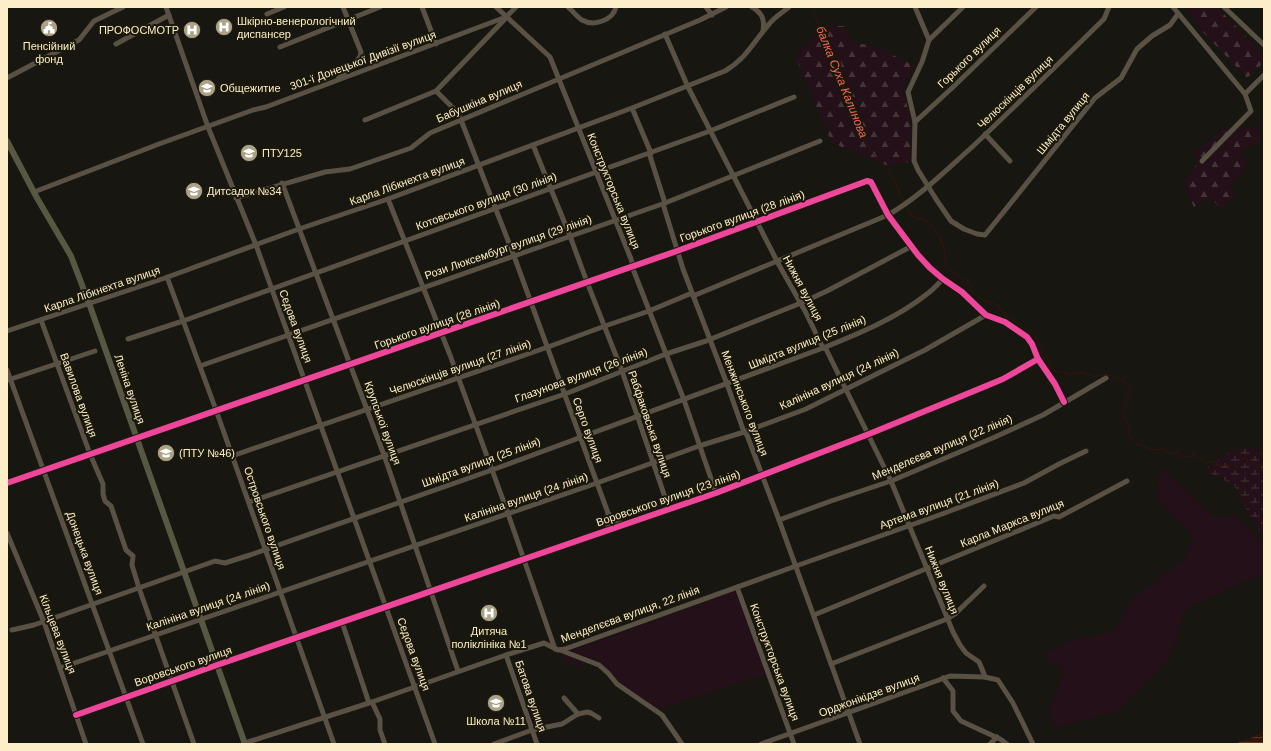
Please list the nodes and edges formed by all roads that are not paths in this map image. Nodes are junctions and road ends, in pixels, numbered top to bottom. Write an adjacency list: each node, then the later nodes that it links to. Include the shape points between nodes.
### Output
1 (123, 7): 35 (street, via 94,22 79,40)
2 (166, 7): 23 (street, Седова вулиця)
3 (284, 7): 21 (street)
4 (343, 7): 26 (street)
5 (380, 7): 26 (street)
6 (422, 7): 31 (street)
7 (496, 7): 25 (street, Конструкторська вулиця)
8 (516, 7): 25 (street, 301-ї Донецької Дивізії вулиця)
9 (568, 7): 10 (street, via 582,20 597,22 611,17)
10 (616, 7)
11 (706, 7): 24 (street)
12 (726, 7): 24 (street, Бабушкіна вулиця)
13 (752, 7): 27 (street, via 763,19)
14 (789, 7): 27 (street, Карла Лібкнехта вулиця)
15 (963, 7): 29 (street)
16 (1036, 7): 45 (street, Горького вулиця)
17 (1109, 7): 49 (street, Челюскінців вулиця, via 1104,19)
18 (1173, 7): 22 (street)
19 (1224, 7): 32 (street)
20 (916, 8): 29 (street)
21 (267, 14)
22 (1178, 14): 40 (street); 60 (street, Шмідта вулиця, via 1170,25 1137,49 1121,78 1095,98 985,236 964,229 951,221)
23 (169, 15): 30 (street); 46 (street, Седова вулиця)
24 (712, 15): 28 (street, Бабушкіна вулиця)
25 (506, 17): 31 (street, 301-ї Донецької Дивізії вулиця); 36 (street, Конструкторська вулиця, via 550,57); 39 (street)
26 (348, 20): 33 (street); 37 (street, via 361,52 360,57)
27 (763, 32): 38 (street, Карла Лібкнехта вулиця, via 734,66)
28 (665, 34): 36 (street, Бабушкіна вулиця); 38 (street, Нижня вулиця)
29 (929, 40): 45 (street, via 908,92)
30 (116, 44)
31 (436, 44): 37 (street, 301-ї Донецької Дивізії вулиця)
32 (1264, 45)
33 (280, 47)
34 (1264, 75): 40 (street)
35 (7, 78)
36 (559, 78): 44 (street, Бабушкіна вулиця); 47 (street, Конструкторська вулиця)
37 (336, 81): 46 (street, 301-ї Донецької Дивізії вулиця)
38 (688, 87): 42 (street, Карла Лібкнехта вулиця); 48 (street, Нижня вулиця)
39 (436, 91): 43 (street); 44 (street, Серго вулиця, via 457,112)
40 (1245, 94): 55 (street, via 1251,111)
41 (794, 97): 48 (street, Котовського вулиця (30 лiнiя))
42 (632, 108): 47 (street, Карла Лібкнехта вулиця); 53 (street, Менжинського вулиця)
43 (365, 120)
44 (461, 120): 56 (street, Серго вулиця); 59 (street, Бабушкіна вулиця, via 430,133 411,148 350,169 325,172)
45 (914, 122): 60 (street, via 914,161)
46 (208, 127): 62 (street, 301-ї Донецької Дивізії вулиця); 63 (street, Седова вулиця)
47 (578, 128): 52 (street, Карла Лібкнехта вулиця); 57 (street, Конструкторська вулиця)
48 (710, 131): 53 (street, Котовського вулиця (30 лiнiя)); 58 (street, Нижня вулиця)
49 (985, 134): 54 (street); 60 (street, Челюскінців вулиця)
50 (7, 141): 62 (main road, Леніна вулиця)
51 (820, 141): 58 (street, Рози Люксембург вулиця (29 лiнiя))
52 (533, 145): 56 (street, Карла Лібкнехта вулиця); 61 (street, Рабфаковська вулиця)
53 (651, 153): 57 (street, Котовського вулиця (30 лiнiя)); 65 (street, Менжинського вулиця)
54 (1010, 161)
55 (1202, 161)
56 (480, 165): 64 (street, Карла Лібкнехта вулиця); 66 (street, Серго вулиця)
57 (597, 172): 61 (street, Котовського вулиця (30 лiнiя)); 68 (street, Конструкторська вулиця)
58 (734, 176): 65 (street, Рози Люксембург вулиця (29 лiнiя)); 69 (street, Нижня вулиця)
59 (282, 184): 63 (street, Бабушкіна вулиця); 70 (street, Крупської вулиця)
60 (928, 187): 67 (street, Челюскінців вулиця (27 лiнiя))
61 (551, 189): 66 (street, Котовського вулиця (30 лiнiя)); 71 (street, Рабфаковська вулиця)
62 (34, 192): 88 (main road, Леніна вулиця, via 71,256)
63 (236, 198): 73 (street, Седова вулиця)
64 (388, 199): 70 (street, Карла Лібкнехта вулиця); 72 (street)
65 (664, 203): 68 (street, Рози Люксембург вулиця (29 лiнiя)); 75 (street, Менжинського вулиця)
66 (495, 208): 72 (street, Котовського вулиця (30 лiнiя)); 76 (street, Серго вулиця)
67 (888, 215): 69 (street, Горького вулиця (28 лiнiя), via 871,182 867,181); 74 (street); 77 (street, Челюскінців вулиця (27 лiнiя))
68 (616, 220): 71 (street, Рози Люксембург вулиця (29 лiнiя)); 78 (street, Конструкторська вулиця)
69 (758, 221): 75 (street, Горького вулиця (28 лiнiя)); 77 (street, Нижня вулиця)
70 (299, 229): 73 (street, Карла Лібкнехта вулиця); 79 (street, Крупської вулиця)
71 (570, 236): 76 (street, Рози Люксембург вулиця (29 лiнiя)); 82 (street, Рабфаковська вулиця)
72 (405, 241): 79 (street, Котовського вулиця (30 лiнiя)); 83 (street)
73 (256, 245): 80 (street, Карла Лібкнехта вулиця); 84 (street, Седова вулиця)
74 (912, 246): 81 (street); 87 (street, Глазунова вулиця (26 лiнiя))
75 (677, 251): 78 (street, Горького вулиця (28 лiнiя)); 85 (street, Менжинського вулиця)
76 (514, 256): 83 (street, Рози Люксембург вулиця (29 лiнiя)); 86 (street, Серго вулиця)
77 (777, 260): 85 (street, Челюскінців вулиця (27 лiнiя)); 87 (street, Нижня вулиця)
78 (633, 266): 82 (street, Горького вулиця (28 лiнiя)); 89 (street, Конструкторська вулиця)
79 (316, 273): 84 (street, Котовського вулиця (30 лiнiя)); 91 (street, Крупської вулиця)
80 (167, 277): 88 (street, Карла Лібкнехта вулиця); 93 (street, Островського вулиця)
81 (943, 279): 90 (street, via 962,292); 101 (street, Шмідта вулиця (25 лiнiя), via 928,294 910,306 851,337)
82 (587, 282): 86 (street, Горького вулиця (28 лiнiя)); 94 (street, Рабфаковська вулиця)
83 (424, 288): 91 (street, Рози Люксембург вулиця (29 лiнiя)); 96 (street)
84 (272, 289): 93 (street, Котовського вулиця (30 лiнiя)); 97 (street, Седова вулиця)
85 (693, 295): 89 (street, Челюскінців вулиця (27 лiнiя)); 99 (street, Менжинського вулиця)
86 (531, 302): 96 (street, Горького вулиця (28 лiнiя)); 100 (street, Серго вулиця)
87 (800, 303): 99 (street, Глазунова вулиця (26 лiнiя)); 101 (street, Нижня вулиця)
88 (90, 304): 92 (street, Карла Лібкнехта вулиця); 126 (main road, Леніна вулиця)
89 (649, 311): 94 (street, Челюскінців вулиця (27 лiнiя)); 103 (street, Конструкторська вулиця)
90 (986, 315): 104 (street, via 1005,322 1027,337); 115 (street, Калініна вулиця (24 лiнiя), via 925,350)
91 (333, 319): 97 (street, Рози Люксембург вулиця (29 лiнiя)); 106 (street, Крупської вулиця)
92 (41, 320): 95 (street, Карла Лібкнехта вулиця); 105 (street, Вавилова вулиця)
93 (183, 321): 98 (street, Котовського вулиця (30 лiнiя)); 107 (street, Островського вулиця)
94 (605, 326): 100 (street, Челюскінців вулиця (27 лiнiя)); 109 (street, Рабфаковська вулиця)
95 (7, 331)
96 (442, 332): 106 (street, Горького вулиця (28 лiнiя)); 110 (street)
97 (288, 335): 107 (street, Рози Люксембург вулиця (29 лiнiя)); 113 (street, Седова вулиця)
98 (128, 339)
99 (710, 339): 103 (street, Глазунова вулиця (26 лiнiя)); 114 (street, Менжинського вулиця)
100 (548, 347): 110 (street, Челюскінців вулиця (27 лiнiя)); 116 (street, Серго вулиця)
101 (823, 348): 114 (street, Шмідта вулиця (25 лiнiя)); 115 (street, Нижня вулиця, via 826,349)
102 (94, 351): 105 (street)
103 (666, 354): 109 (street, Глазунова вулиця (26 лiнiя)); 117 (street, Конструкторська вулиця)
104 (1038, 359): 118 (street); 125 (street, Воровського вулиця (23 лiнiя), via 1003,379)
105 (56, 364): 112 (street); 130 (street, Вавилова вулиця)
106 (350, 364): 113 (street, Горького вулиця (28 лiнiя)); 120 (street, Крупської вулиця)
107 (200, 366): 119 (street, Островського вулиця)
108 (7, 370): 112 (street, Донецька вулиця)
109 (622, 371): 116 (street, Глазунова вулиця (26 лiнiя)); 121 (street, Рабфаковська вулиця)
110 (458, 378): 120 (street, Челюскінців вулиця (27 лiнiя)); 122 (street)
111 (1106, 378): 118 (street, Менделєєва вулиця (22 лiнiя))
112 (9, 379): 134 (street, Донецька вулиця)
113 (304, 380): 119 (street, Горького вулиця (28 лiнiя)); 123 (street, Седова вулиця)
114 (728, 384): 117 (street, Шмідта вулиця (25 лiнiя)); 124 (street, Менжинського вулиця)
115 (846, 390): 124 (street, Калініна вулиця (24 лiнiя)); 125 (street, Нижня вулиця)
116 (565, 394): 122 (street, Глазунова вулиця (26 лiнiя)); 127 (street, Серго вулиця)
117 (684, 400): 121 (street, Шмідта вулиця (25 лiнiя)); 128 (street, Конструкторська вулиця)
118 (1064, 402): 138 (street, Менделєєва вулиця (22 лiнiя), via 1043,415 995,437)
119 (216, 410): 126 (street, Горького вулиця (28 лiнiя)); 132 (street, Островського вулиця)
120 (367, 410): 123 (street, Челюскінців вулиця (27 лiнiя)); 131 (street, Крупської вулиця)
121 (638, 417): 127 (street, Шмідта вулиця (25 лiнiя)); 133 (street, Рабфаковська вулиця)
122 (475, 424): 131 (street, Глазунова вулиця (26 лiнiя)); 135 (street)
123 (321, 426): 132 (street, Челюскінців вулиця (27 лiнiя)); 136 (street, Седова вулиця)
124 (744, 432): 128 (street, Калініна вулиця (24 лiнiя)); 137 (street, Менжинського вулиця)
125 (869, 434): 137 (street, Воровського вулиця (23 лiнiя)); 138 (street, Нижня вулиця)
126 (137, 437): 130 (street, Горького вулиця (28 лiнiя)); 160 (main road, Леніна вулиця)
127 (581, 437): 135 (street, Шмідта вулиця (25 лiнiя)); 141 (street, Серго вулиця)
128 (699, 446): 133 (street, Калініна вулиця (24 лiнiя)); 142 (street, Конструкторська вулиця)
129 (1086, 451): 151 (street, Артема вулиця (21 лiнiя), via 1024,483)
130 (90, 454): 134 (street, Горького вулиця (28 лiнiя)); 163 (street, Вавилова вулиця, via 103,484 105,501 111,506 126,550 133,556 132,565)
131 (384, 455): 136 (street, Глазунова вулиця (26 лiнiя)); 143 (street, Крупської вулиця)
132 (232, 456): 144 (street, Островського вулиця)
133 (654, 463): 141 (street, Калініна вулиця (24 лiнiя)); 145 (street, Рабфаковська вулиця)
134 (44, 470): 140 (street, Горького вулиця (28 лiнiя)); 166 (street, Донецька вулиця)
135 (492, 470): 143 (street, Шмідта вулиця (25 лiнiя)); 147 (street)
136 (337, 471): 144 (street, Глазунова вулиця (26 лiнiя)); 148 (street, Седова вулиця)
137 (762, 475): 142 (street, Воровського вулиця (23 лiнiя)); 149 (street, Менжинського вулиця)
138 (891, 481): 149 (street, Менделєєва вулиця (22 лiнiя)); 151 (street, Нижня вулиця)
139 (1127, 481): 159 (street, Карла Маркса вулиця, via 1059,516)
140 (7, 483)
141 (597, 483): 146 (street, Серго вулиця); 147 (street, Калініна вулиця (24 лiнiя))
142 (716, 493): 145 (street, Воровського вулиця (23 лiнiя))
143 (400, 501): 148 (street, Шмідта вулиця (25 лiнiя)); 154 (street, Крупської вулиця)
144 (249, 502): 155 (street, Островського вулиця)
145 (669, 509): 150 (street, Воровського вулиця (23 лiнiя))
146 (608, 513): 150 (street, via 617,522); 152 (street, Серго вулиця)
147 (508, 514): 154 (street, Калініна вулиця (24 лiнiя)); 156 (street)
148 (354, 517): 155 (street, Шмідта вулиця (25 лiнiя)); 157 (street, Седова вулиця)
149 (779, 520): 158 (street, Менжинського вулиця)
150 (624, 524): 152 (street, Воровського вулиця (23 лiнiя))
151 (910, 526): 158 (street, Артема вулиця (21 лiнiя)); 159 (street, Нижня вулиця)
152 (608, 530): 156 (street, Воровського вулиця (23 лiнiя))
153 (7, 533): 171 (street, Кільцева вулиця)
154 (416, 545): 157 (street, Калініна вулиця (24 лiнiя)); 165 (street, Крупської вулиця)
155 (265, 549): 160 (street, Шмідта вулиця (25 лiнiя), via 225,563 215,561); 164 (street, Островського вулиця)
156 (524, 558): 165 (street, Воровського вулиця (23 лiнiя)); 176 (street)
157 (370, 561): 164 (street, Калініна вулиця (24 лiнiя)); 167 (street, Седова вулиця)
158 (796, 566): 162 (street, Менделєєва вулиця, 22 лінія); 168 (street, Менжинського вулиця)
159 (927, 569): 168 (street, Карла Маркса вулиця); 169 (street, Нижня вулиця)
160 (184, 572): 163 (street, Шмідта вулиця (25 лiнiя)); 170 (main road, Леніна вулиця)
161 (984, 586): 169 (street, via 955,614)
162 (737, 587): 176 (street, Менделєєва вулиця, 22 лінія); 196 (street, Конструкторська вулиця)
163 (139, 588): 166 (street, Шмідта вулиця (25 лiнiя)); 174 (street, Вавилова вулиця)
164 (281, 592): 170 (street, Калініна вулиця (24 лiнiя)); 175 (street, Островського вулиця)
165 (431, 592): 167 (street, Воровського вулиця (23 лiнiя)); 182 (street, Крупської вулиця)
166 (93, 604): 171 (street, Шмідта вулиця (25 лiнiя)); 177 (street, Донецька вулиця)
167 (386, 606): 172 (street, Воровського вулиця (23 лiнiя)); 186 (street, Седова вулиця)
168 (814, 615): 179 (street, Менжинського вулиця)
169 (947, 618): 179 (street); 183 (street, Нижня вулиця, via 960,645 979,662)
170 (201, 619): 174 (street, Калініна вулиця (24 лiнiя)); 180 (main road, Леніна вулиця)
171 (44, 622): 173 (street, Шмідта вулиця (25 лiнiя)); 181 (street, Кільцева вулиця)
172 (342, 622): 175 (street, Воровського вулиця (23 лiнiя)); 189 (street)
173 (12, 630)
174 (156, 635): 177 (street, Калініна вулиця (24 лiнiя)); 185 (street, Вавилова вулиця)
175 (297, 638): 180 (street, Воровського вулиця); 193 (street, Островського вулиця)
176 (558, 650): 178 (street, Менделєєва вулиця, 22 лінія, via 544,643); 207 (street, via 599,665 617,684 662,715)
177 (109, 651): 181 (street, Калініна вулиця (24 лiнiя)); 187 (street, Донецька вулиця)
178 (506, 655): 182 (street, Менделєєва вулиця, 22 лінія); 195 (street, Батова вулиця)
179 (831, 664): 190 (street, Менжинського вулиця)
180 (217, 665): 185 (street, Воровського вулиця); 201 (main road, Леніна вулиця)
181 (60, 668): 192 (street, Кільцева вулиця)
182 (458, 671): 186 (street, Менделєєва вулиця, 22 лінія)
183 (985, 677): 184 (street, Орджонікідзе вулиця); 213 (street, via 998,680 1013,703)
184 (943, 678): 190 (street, Орджонікідзе вулиця); 197 (street, via 953,692 953,711 961,721)
185 (172, 681): 187 (street, Воровського вулиця); 200 (street, Вавилова вулиця)
186 (415, 687): 189 (street, Менделєєва вулиця, 22 лінія); 204 (street, Седова вулиця)
187 (126, 697): 192 (street, Воровського вулиця); 199 (street, Донецька вулиця)
188 (564, 698): 191 (street)
189 (371, 702): 193 (street, Менделєєва вулиця, 22 лінія); 203 (street, via 380,718 380,730)
190 (849, 713): 196 (street, Орджонікідзе вулиця); 210 (street, Менжинського вулиця)
191 (578, 714): 194 (street, via 587,712); 195 (street, via 562,724)
192 (76, 715): 198 (street, Кільцева вулиця)
193 (325, 718): 201 (street, Менделєєва вулиця, 22 лінія); 202 (street, Островського вулиця)
194 (599, 718)
195 (532, 730): 205 (street); 206 (street, Батова вулиця)
196 (790, 734): 208 (street, Орджонікідзе вулиця); 209 (street, Конструкторська вулиця)
197 (997, 738): 211 (street); 212 (street)
198 (86, 744)
199 (143, 744)
200 (194, 744)
201 (245, 744)
202 (334, 744)
203 (385, 744)
204 (436, 744)
205 (494, 744)
206 (537, 744)
207 (682, 744)
208 (762, 744)
209 (794, 744)
210 (860, 744)
211 (990, 744)
212 (1007, 744)
213 (1033, 744)

